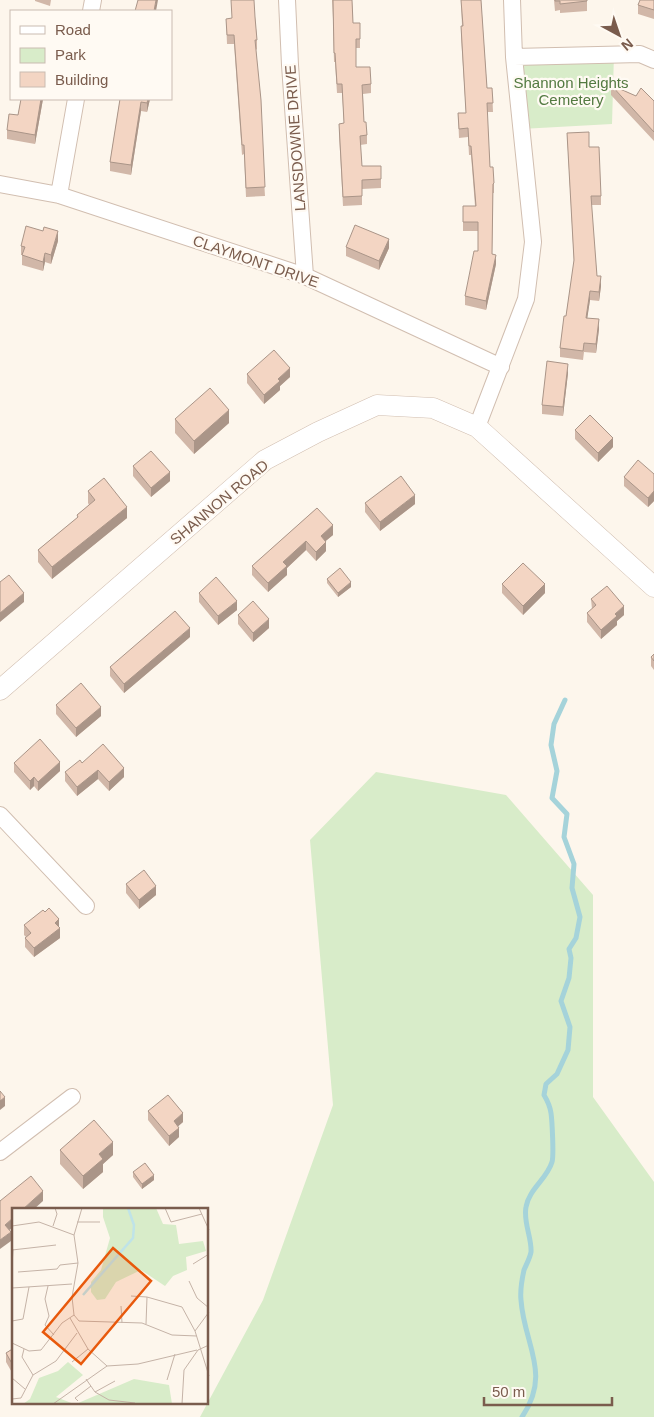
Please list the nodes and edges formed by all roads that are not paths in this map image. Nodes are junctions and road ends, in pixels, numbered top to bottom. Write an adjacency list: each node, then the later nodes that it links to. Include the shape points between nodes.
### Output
1 (287, 0): 8 (street, LANSDOWNE DRIVE)
2 (512, 0): 3 (street)
3 (514, 56): 4 (street, via 640,54); 9 (street, via 533,242 526,300)
4 (654, 60)
5 (76, 100): 7 (street)
6 (0, 184): 7 (street, CLAYMONT DRIVE)
7 (59, 195): 8 (street, CLAYMONT DRIVE)
8 (305, 276): 9 (street, CLAYMONT DRIVE)
9 (501, 367): 10 (street)
10 (477, 426): 11 (street, SHANNON ROAD); 12 (street, SHANNON ROAD, via 433,408 377,405 265,460)
11 (654, 587)
12 (0, 690)
13 (0, 814): 14 (street)
14 (86, 906)
15 (72, 1097): 16 (street)
16 (0, 1152)

